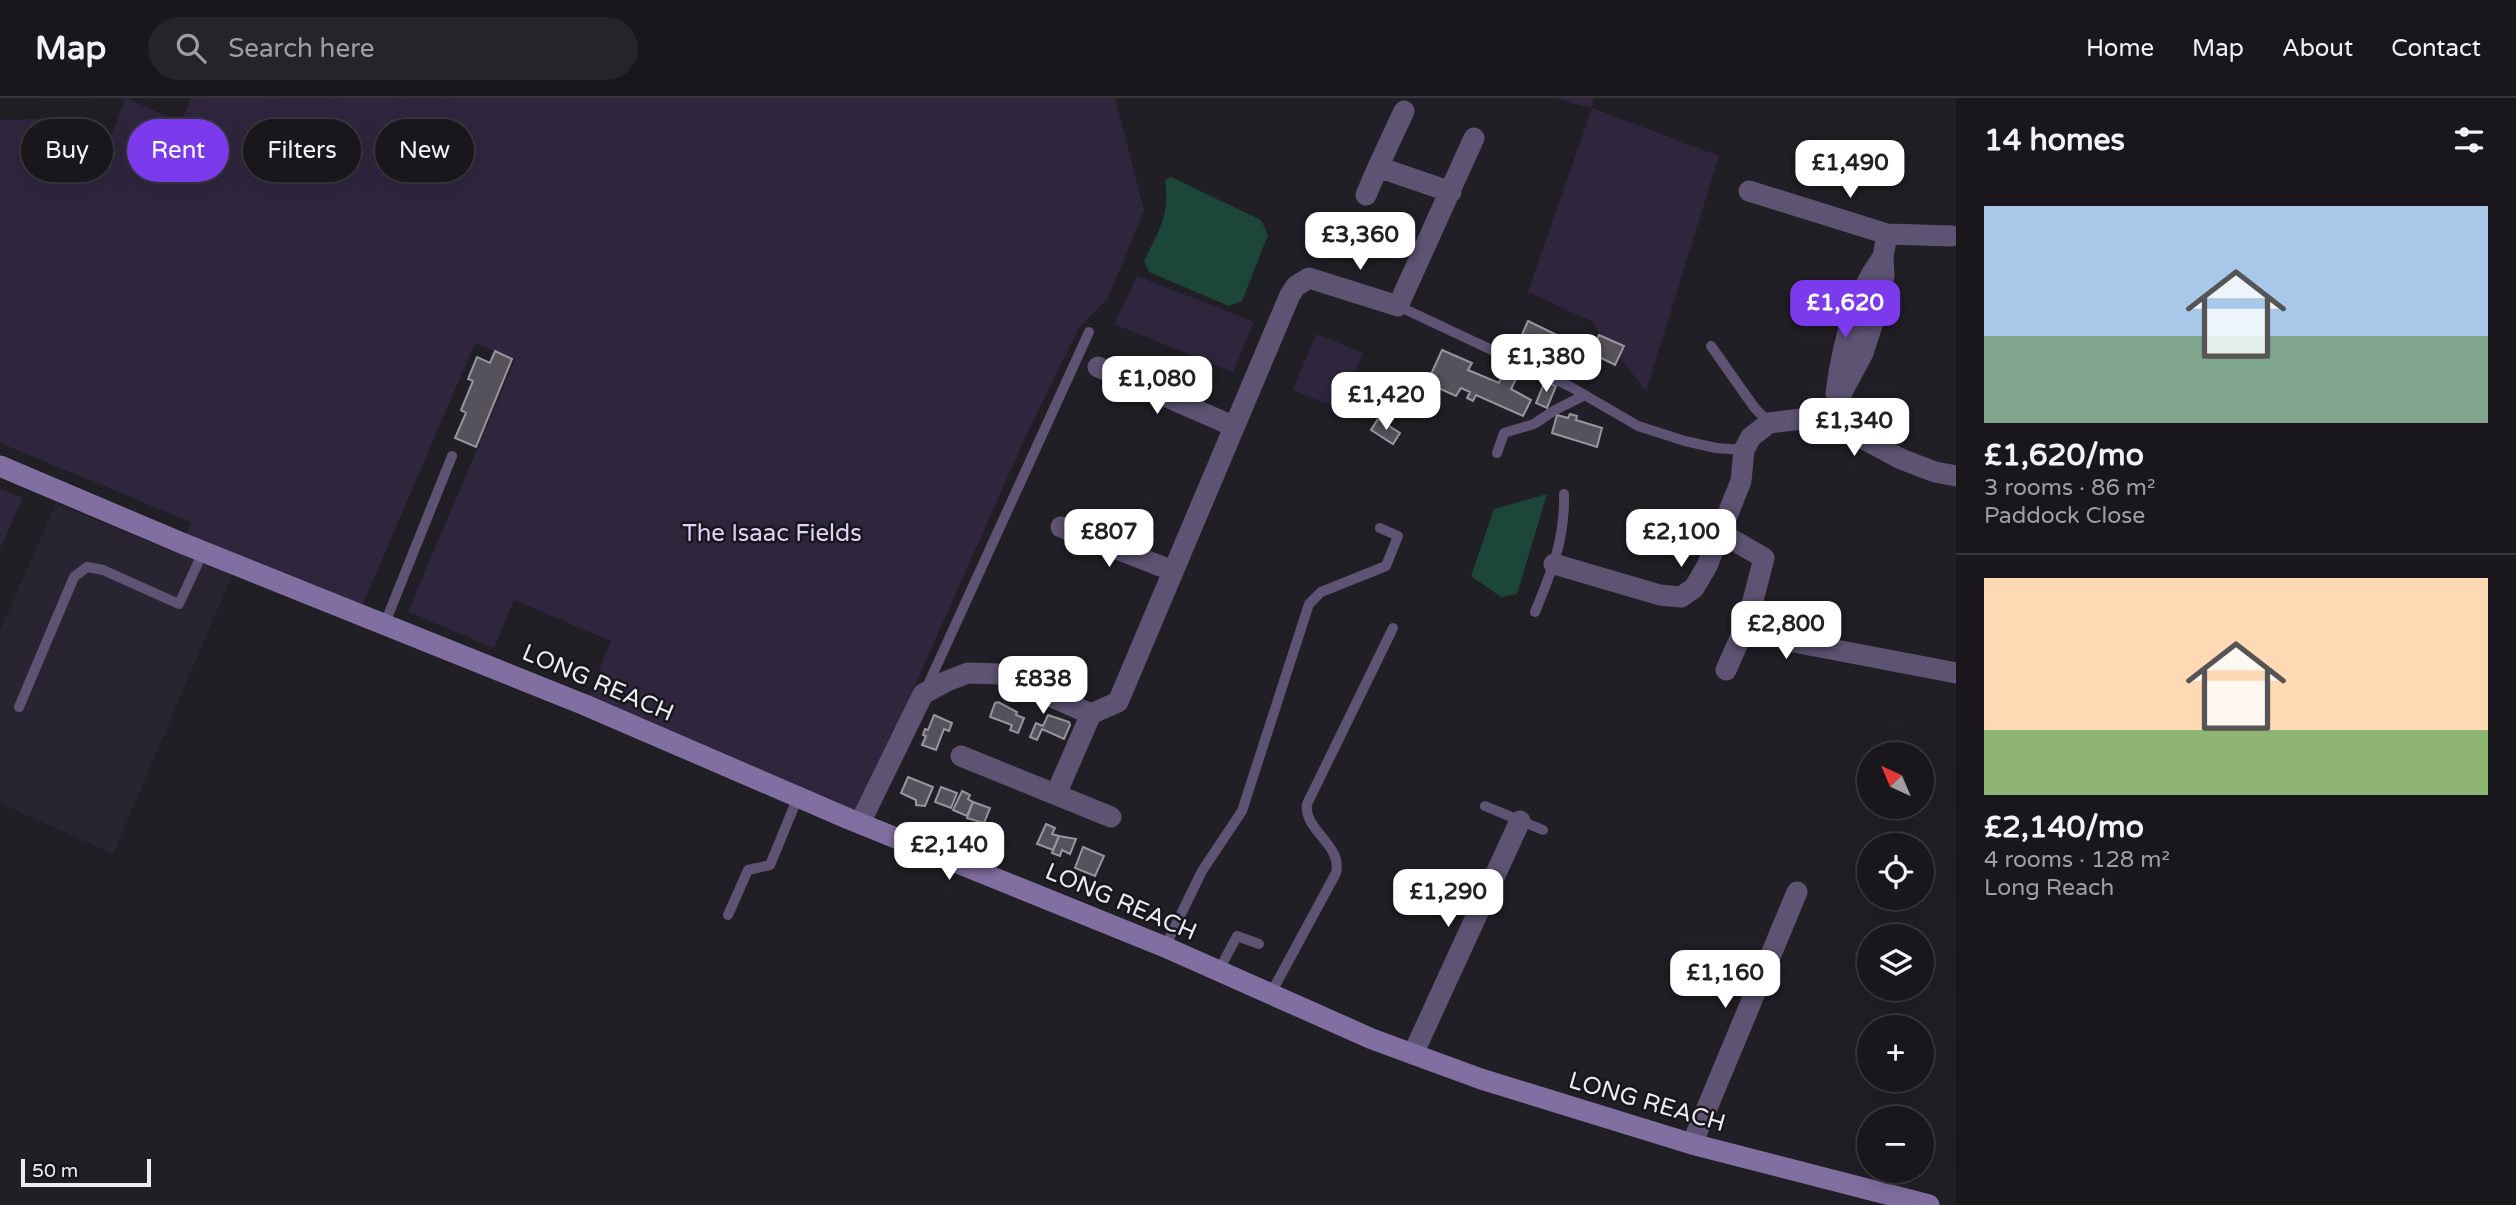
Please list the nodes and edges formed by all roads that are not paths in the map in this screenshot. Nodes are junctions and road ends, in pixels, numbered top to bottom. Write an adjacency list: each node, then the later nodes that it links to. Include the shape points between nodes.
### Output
1 (1404, 111): 3 (street)
2 (1474, 138): 5 (street)
3 (1378, 167): 5 (street); 6 (street)
4 (1749, 191): 7 (street)
5 (1451, 192): 9 (street)
6 (1366, 195)
7 (1888, 234): 8 (street); 14 (street, via 1874,319)
8 (1952, 236)
9 (1398, 306): 13 (lane); 16 (street, via 1308,278 1296,286)
10 (1089, 332): 35 (lane)
11 (1711, 346): 15 (lane)
12 (1098, 367): 16 (street)
13 (1585, 395): 17 (lane, via 1638,426 1685,441); 18 (lane, via 1534,424 1504,433)
14 (1832, 422): 15 (street); 21 (street, via 1901,459)
15 (1769, 423): 17 (street, via 1751,437)
16 (1233, 426): 28 (street)
17 (1744, 450): 25 (street, via 1741,481)
18 (1497, 453)
19 (452, 456): 31 (lane)
20 (0, 466): 26 (street, LONG REACH)
21 (1956, 476)
22 (1564, 494): 27 (lane, via 1565,521)
23 (1061, 527): 28 (street)
24 (1380, 528): 49 (lane, via 1398,537 1386,566 1321,592 1309,604 1242,811 1202,871)
25 (1721, 533): 27 (street, via 1694,588 1681,597); 30 (street, via 1764,558)
26 (203, 552): 31 (street, LONG REACH); 36 (lane, via 179,604 103,570 86,567 74,577)
27 (1555, 564): 29 (lane)
28 (1173, 571): 37 (street, via 1118,702)
29 (1535, 612)
30 (1748, 620): 33 (street); 34 (street, via 1794,642)
31 (385, 623): 40 (street, LONG REACH)
32 (1393, 628): 51 (lane, via 1307,804 1308,817 1338,865)
33 (1727, 670)
34 (1956, 670)
35 (923, 694): 37 (street, via 968,674 999,674); 44 (street)
36 (19, 707)
37 (1091, 714): 39 (street)
38 (961, 756): 39 (street)
39 (1056, 794): 42 (street)
40 (798, 797): 44 (street, LONG REACH); 47 (lane, via 770,865 748,870)
41 (1485, 806): 43 (lane)
42 (1111, 817)
43 (1521, 821): 45 (lane); 52 (street)
44 (860, 823): 49 (street, LONG REACH)
45 (1543, 830)
46 (1797, 892): 53 (street)
47 (729, 915)
48 (1259, 944): 50 (lane, via 1237,936)
49 (1165, 947): 50 (street, LONG REACH)
50 (1218, 972): 51 (street, LONG REACH)
51 (1270, 995): 52 (street, LONG REACH)
52 (1413, 1054): 53 (street, LONG REACH)
53 (1692, 1143): 54 (street, LONG REACH)
54 (1929, 1205)

